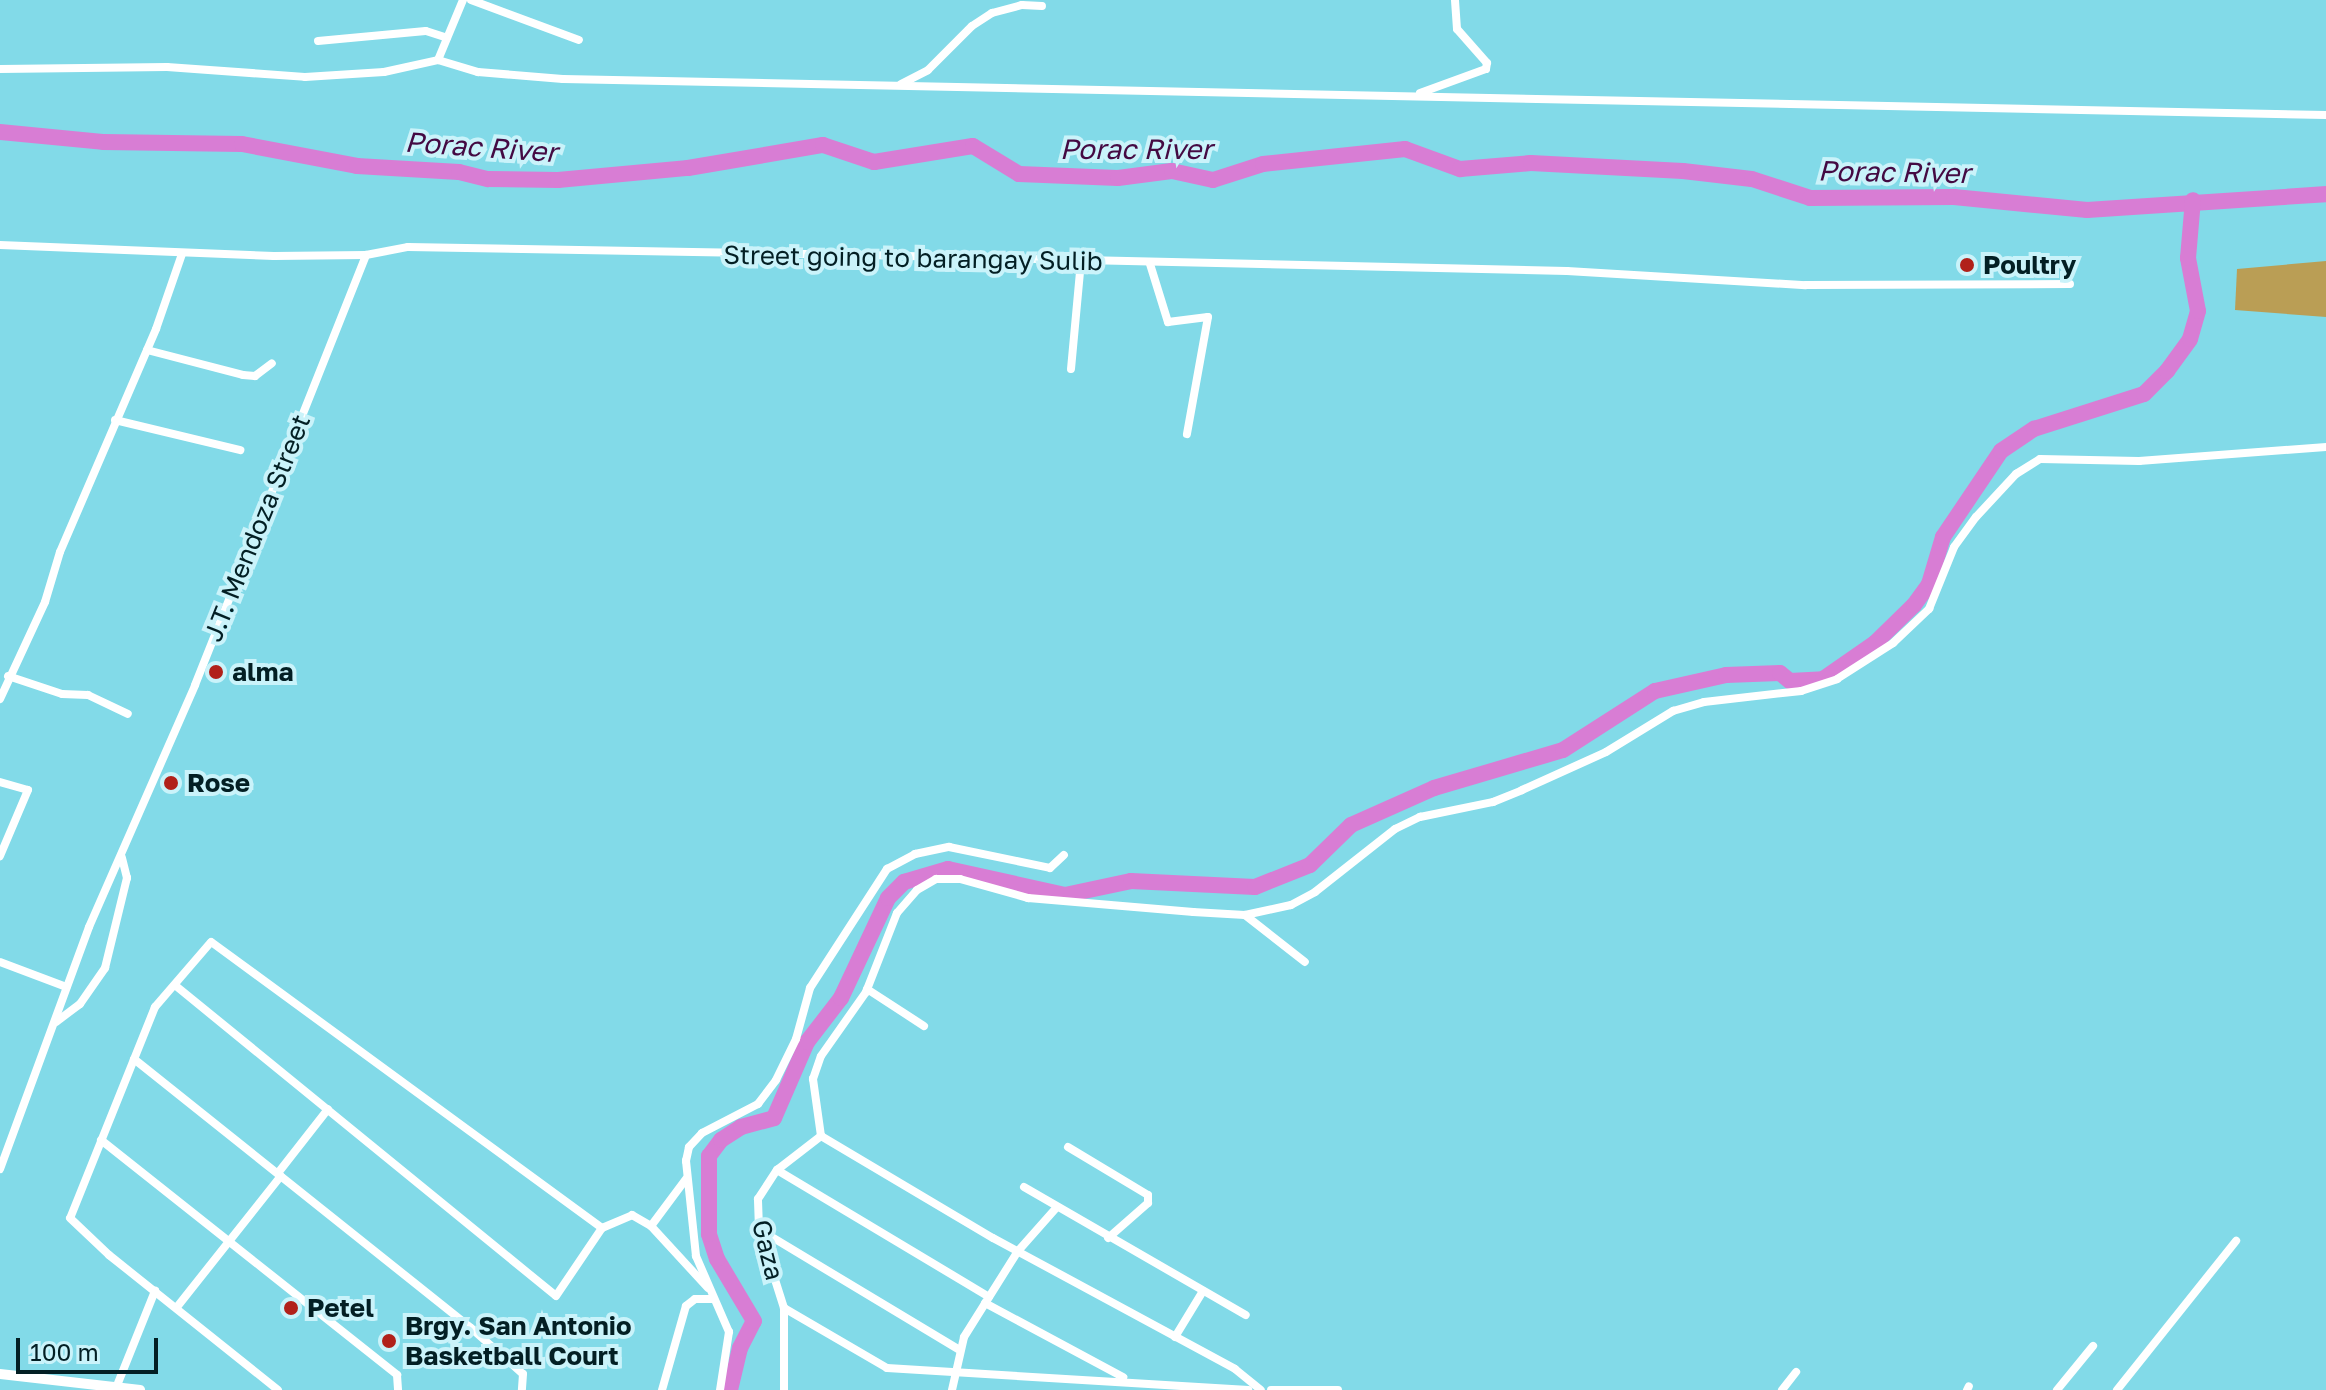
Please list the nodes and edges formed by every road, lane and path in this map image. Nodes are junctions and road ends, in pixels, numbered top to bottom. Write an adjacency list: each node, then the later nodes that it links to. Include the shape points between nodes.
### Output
1 (463, 0): 5 (street)
2 (471, 0): 6 (street)
3 (1455, 0): 11 (street, via 1457,29 1487,63 1486,69)
4 (1042, 6): 10 (street, via 992,13 928,70)
5 (447, 38): 7 (street, via 426,31); 8 (street)
6 (579, 40)
7 (318, 41)
8 (438, 60): 9 (street, via 384,72 305,77 167,67); 10 (street, via 478,72 563,79)
9 (0, 69)
10 (897, 86): 11 (street)
11 (1412, 96): 12 (street)
12 (2326, 115)
13 (0, 245): 14 (street, Street going to barangay Sulib)
14 (182, 254): 15 (street, Street going to barangay Sulib); 19 (street)
15 (366, 255): 16 (street, Street going to barangay Sulib, via 408,247); 32 (street, J.T. Mendoza Street)
16 (1081, 262): 17 (street, Street going to barangay Sulib); 21 (street)
17 (1150, 264): 18 (street, Street going to barangay Sulib, via 1461,269 1806,285); 23 (street, via 1168,322 1208,317)
18 (2070, 284)
19 (147, 350): 20 (street, via 243,375 255,376); 22 (street)
20 (272, 363)
21 (1071, 369)
22 (115, 420): 25 (street); 26 (street, via 45,602)
23 (1187, 434)
24 (2326, 447): 33 (street, via 2139,461 2040,459 2016,474 1976,517 1954,547 1929,609 1893,643 1837,679 1801,691 1704,702 1673,711 1606,752 1522,790 1493,802 1420,817 1395,829 1315,892 1291,905)
25 (240, 450)
26 (8, 676): 27 (street); 28 (street, via 62,694 88,695)
27 (0, 699)
28 (128, 714)
29 (0, 782): 31 (street, via 28,790)
30 (1064, 855): 49 (street, via 1050,868 949,847 915,854 887,869 810,988 796,1039 776,1080 758,1104 695,1140 686,1161)
31 (0, 856)
32 (122, 857): 37 (street, J.T. Mendoza Street); 39 (street, via 127,878 105,968 80,1004)
33 (1245, 915): 35 (street); 38 (street, via 1028,898 960,879 936,879 917,890 897,913)
34 (0, 962): 37 (street)
35 (1305, 962)
36 (176, 986): 41 (street, via 155,1007); 42 (street); 53 (street, via 211,942)
37 (66, 987): 39 (street, J.T. Mendoza Street)
38 (867, 989): 40 (street); 43 (street, via 816,1068 813,1095)
39 (55, 1022): 46 (street, J.T. Mendoza Street)
40 (924, 1026)
41 (134, 1059): 44 (street); 48 (street)
42 (328, 1109): 48 (street); 53 (street, via 556,1296)
43 (821, 1136): 47 (street, Gaza); 58 (street)
44 (101, 1140): 56 (street); 60 (street, via 72,1223)
45 (1068, 1147): 55 (street, via 1148,1195 1148,1203)
46 (0, 1169)
47 (777, 1170): 54 (street, Gaza, via 758,1199); 63 (street)
48 (279, 1174): 56 (street); 78 (street, via 523,1374)
49 (687, 1177): 52 (street); 59 (street, via 696,1256)
50 (1024, 1187): 51 (street)
51 (1056, 1208): 55 (street); 58 (street)
52 (651, 1226): 53 (street, via 632,1215); 59 (street)
53 (602, 1228)
54 (759, 1229): 65 (street, Gaza); 69 (street)
55 (1108, 1238): 61 (street)
56 (228, 1241): 64 (street); 77 (street, via 397,1375)
57 (2236, 1241): 89 (street)
58 (1018, 1251): 63 (street); 67 (street)
59 (708, 1288): 62 (street)
60 (155, 1291): 64 (street); 74 (street)
61 (1203, 1291): 66 (street); 67 (street)
62 (713, 1299): 79 (street, via 695,1299 686,1306); 80 (street, via 729,1332)
63 (987, 1300): 69 (street); 73 (street)
64 (177, 1307): 76 (street)
65 (784, 1308): 70 (street, via 878,1365); 81 (street, Gaza)
66 (1246, 1315)
67 (1175, 1337): 84 (street, via 1235,1369)
68 (2093, 1346): 88 (street)
69 (958, 1349): 70 (street)
70 (953, 1371): 73 (street); 82 (street)
71 (1796, 1372): 87 (street)
72 (0, 1374): 74 (street)
73 (1128, 1379): 83 (street)
74 (116, 1388): 75 (street)
75 (140, 1390)
76 (278, 1390)
77 (398, 1390)
78 (522, 1390)
79 (662, 1390)
80 (720, 1390)
81 (784, 1390)
82 (952, 1390)
83 (1248, 1390)
84 (1261, 1390)
85 (1271, 1390): 86 (street)
86 (1338, 1390)
87 (1782, 1390)
88 (2057, 1390)
89 (2117, 1390)

